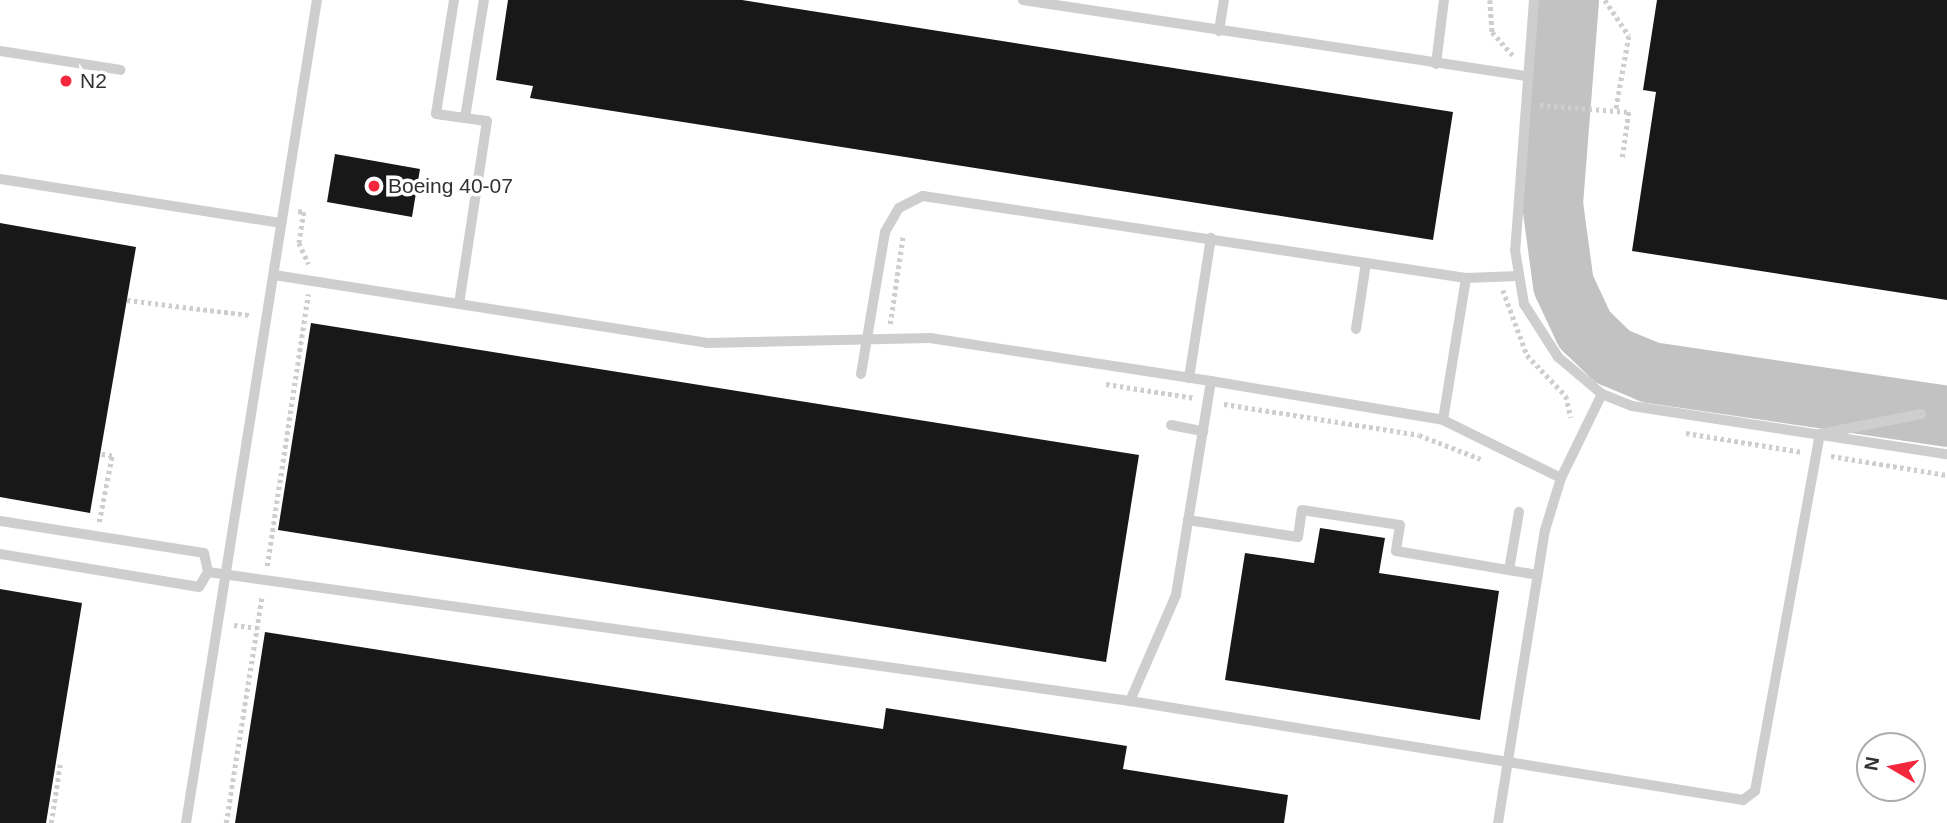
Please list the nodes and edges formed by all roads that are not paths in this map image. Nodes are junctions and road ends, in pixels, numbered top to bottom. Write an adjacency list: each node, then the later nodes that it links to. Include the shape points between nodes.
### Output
1 (317, 0): 16 (lane)
2 (454, 0): 14 (lane, via 436,114)
3 (484, 0): 14 (lane)
4 (1023, 0): 8 (lane)
5 (1224, 0): 9 (lane)
6 (1444, 0): 11 (lane)
7 (1534, 0): 13 (lane)
8 (1052, 2): 9 (lane)
9 (1219, 31): 11 (lane)
10 (0, 51): 12 (lane)
11 (1436, 64): 13 (lane)
12 (121, 70)
13 (1526, 76): 20 (lane, via 1515,250)
14 (465, 118): 22 (lane, via 487,121)
15 (0, 179): 16 (lane)
16 (282, 223): 19 (lane)
17 (1211, 238): 18 (lane); 24 (lane, via 937,196 908,201 886,232); 26 (lane)
18 (1366, 263): 21 (lane); 23 (lane)
19 (274, 275): 22 (lane); 42 (lane)
20 (1519, 276): 21 (lane); 28 (lane, via 1524,304 1558,357)
21 (1466, 278): 30 (lane)
22 (458, 304): 24 (lane, via 706,343)
23 (1356, 328)
24 (867, 339): 25 (lane); 26 (lane, via 930,338)
25 (862, 374)
26 (1189, 378): 27 (lane)
27 (1211, 381): 30 (lane); 32 (lane)
28 (1602, 394): 33 (lane, via 1632,406); 35 (lane)
29 (1921, 414): 33 (lane)
30 (1443, 420): 35 (lane)
31 (1171, 425): 32 (lane)
32 (1203, 431): 37 (lane)
33 (1820, 434): 34 (lane); 45 (lane, via 1755,791 1743,800)
34 (1947, 454)
35 (1561, 478): 43 (lane)
36 (1519, 512): 40 (lane)
37 (1188, 520): 40 (lane, via 1298,537 1302,510 1400,525 1396,551); 44 (lane, via 1176,595)
38 (0, 521): 41 (lane, via 204,553)
39 (0, 554): 41 (lane, via 199,587)
40 (1509, 570): 43 (lane)
41 (208, 572): 42 (lane)
42 (223, 573): 44 (lane); 46 (lane)
43 (1538, 575): 45 (lane)
44 (1130, 701): 45 (lane)
45 (1509, 761): 47 (lane)
46 (186, 823)
47 (1498, 823)

